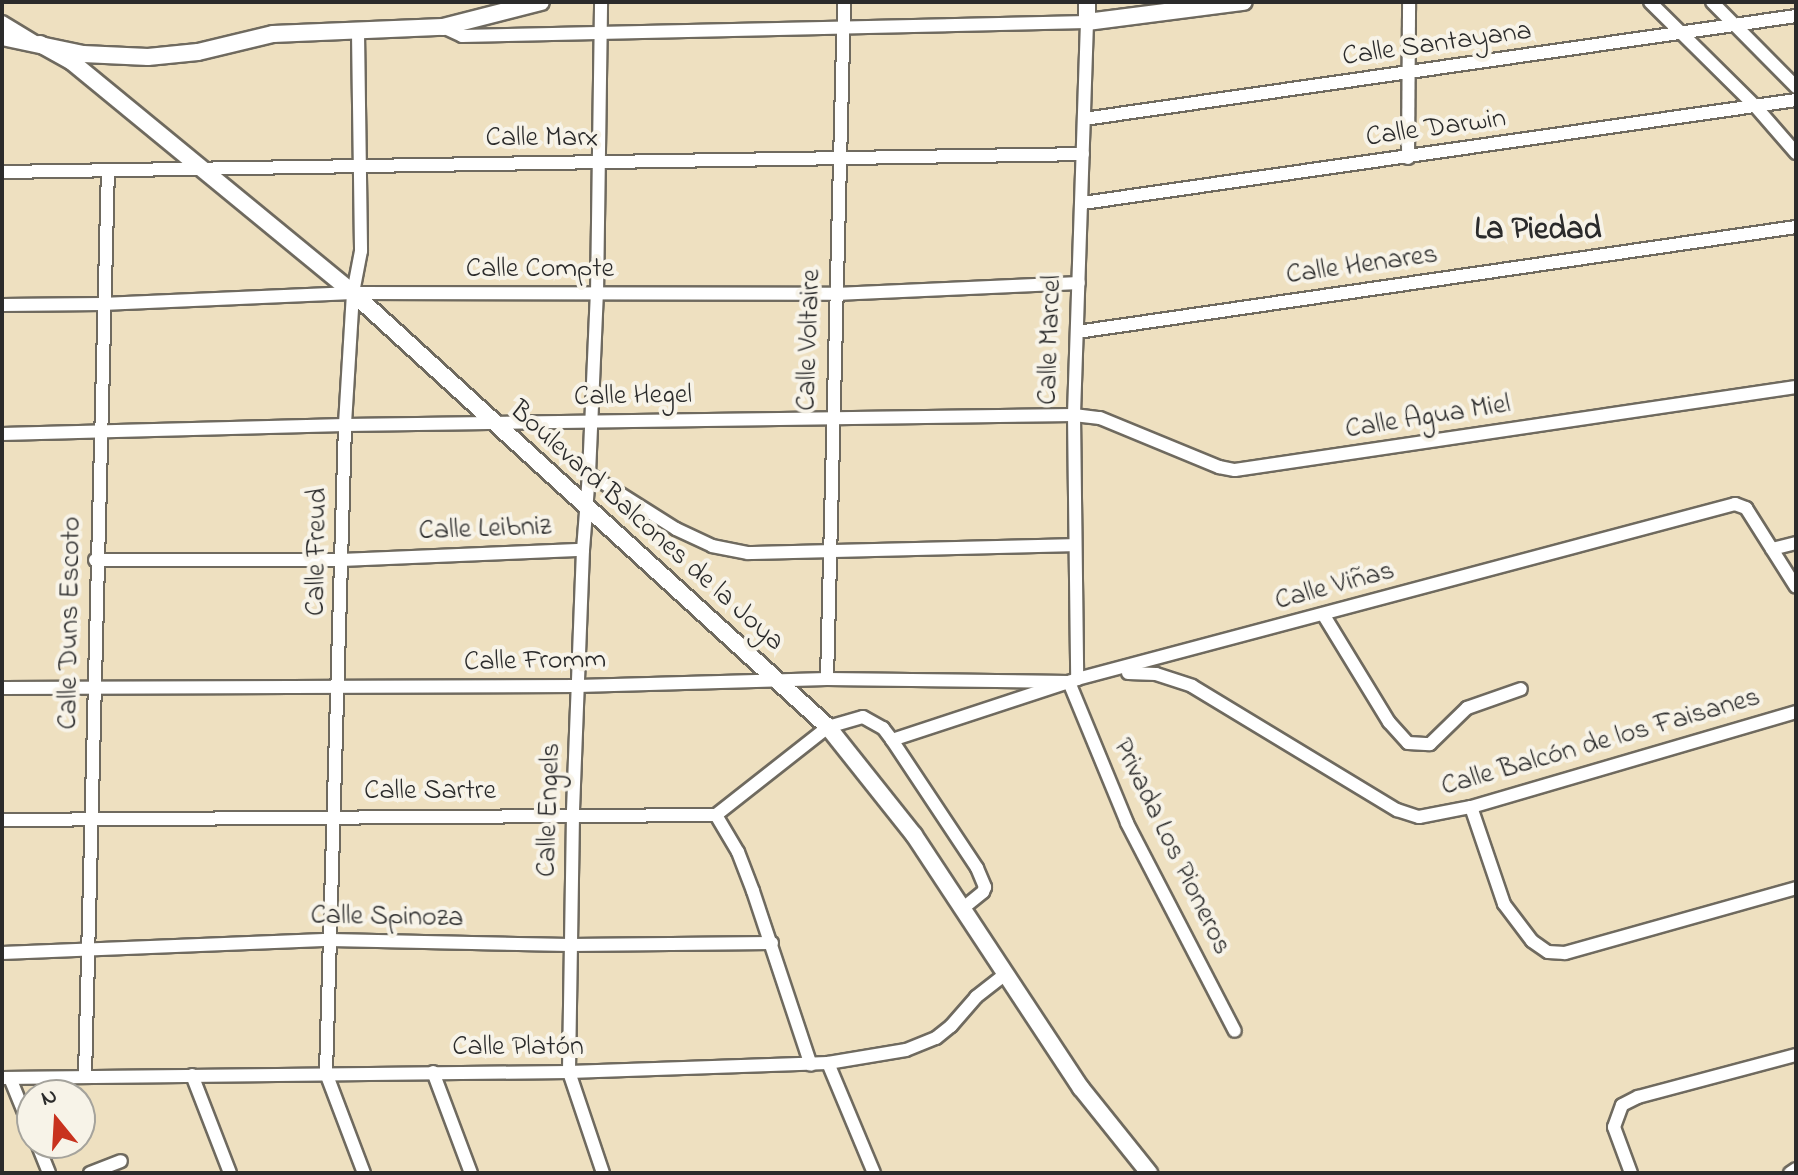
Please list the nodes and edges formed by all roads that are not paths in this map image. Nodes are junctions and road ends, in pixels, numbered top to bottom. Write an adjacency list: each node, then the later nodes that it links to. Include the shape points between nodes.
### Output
1 (541, 2): 13 (street)
2 (601, 2): 16 (street)
3 (844, 2): 14 (street, Calle Voltaire)
4 (1087, 2): 11 (street, Calle Marcel)
5 (1244, 2): 11 (street)
6 (1409, 2): 20 (street)
7 (1650, 2): 17 (street)
8 (1712, 2): 12 (street)
9 (1796, 16): 12 (street, Calle Santayana)
10 (2, 22): 19 (street, Boulevard Balcones de la Joya)
11 (1087, 22): 14 (street); 24 (street, Calle Marcel)
12 (1738, 26): 17 (street, Calle Santayana); 21 (street)
13 (443, 27): 15 (street); 16 (street, via 462,36)
14 (844, 28): 16 (street); 28 (street, Calle Voltaire)
15 (358, 33): 19 (street, via 273,34 198,52 148,57 83,54); 30 (street, Calle Freud)
16 (600, 34): 29 (street)
17 (1681, 35): 20 (street, Calle Santayana); 23 (street)
18 (2, 37): 19 (street)
19 (40, 44): 31 (street, Boulevard Balcones de la Joya, via 69,60)
20 (1408, 73): 24 (street, Calle Santayana); 27 (street)
21 (1796, 87)
22 (1796, 100): 23 (street, Calle Darwin)
23 (1756, 107): 25 (street); 27 (street, Calle Darwin)
24 (1084, 119): 26 (street, Calle Marcel)
25 (1796, 153)
26 (1083, 154): 28 (street, Calle Marx); 34 (street, Calle Marcel)
27 (1408, 158): 34 (street, Calle Darwin)
28 (839, 159): 29 (street, Calle Marx); 39 (street, Calle Voltaire)
29 (596, 163): 30 (street, Calle Marx); 38 (street)
30 (362, 166): 31 (street, Calle Marx); 37 (street, Calle Freud, via 361,251)
31 (207, 169): 32 (street, Calle Marx); 37 (street, Boulevard Balcones de la Joya)
32 (108, 170): 33 (street, Calle Marx); 40 (street, Calle Duns Escoto)
33 (2, 172)
34 (1083, 203): 36 (street, Calle Marcel)
35 (1796, 227): 42 (street, Calle Henares)
36 (1079, 283): 39 (street, Calle Compte); 42 (street, Calle Marcel)
37 (353, 293): 38 (street, Calle Compte); 40 (street, Calle Compte); 47 (street, Calle Freud); 48 (street, Boulevard Balcones de la Joya)
38 (597, 294): 39 (street, Calle Compte); 46 (street)
39 (836, 294): 45 (street, Calle Voltaire)
40 (102, 304): 41 (street, Calle Compte); 49 (street, Calle Duns Escoto)
41 (2, 305)
42 (1077, 332): 44 (street, Calle Marcel)
43 (1796, 387): 44 (street, Calle Agua Miel, via 1235,470 1100,418)
44 (1074, 415): 45 (street, Calle Hegel); 54 (street, Calle Marcel)
45 (832, 417): 46 (street, Calle Hegel); 57 (street, Calle Voltaire)
46 (591, 421): 48 (street, Calle Hegel); 51 (street, Calle Leibniz)
47 (345, 425): 48 (street, Calle Hegel); 49 (street, Calle Hegel); 59 (street, Calle Freud)
48 (494, 425): 52 (street, Boulevard Balcones de la Joya)
49 (99, 431): 50 (street, Calle Hegel); 58 (street, Calle Duns Escoto)
50 (2, 434)
51 (589, 474): 52 (street, Calle Leibniz); 57 (street, via 712,546 748,553)
52 (588, 509): 56 (street, Calle Leibniz); 64 (street, Boulevard Balcones de la Joya)
53 (1796, 543): 55 (street)
54 (1073, 545): 57 (street); 65 (street, Calle Marcel)
55 (1772, 549): 60 (street, Calle Viñas); 61 (street, Calle Viñas, via 1746,508 1735,504)
56 (583, 550): 59 (street, Calle Leibniz); 66 (street, Calle Engels)
57 (828, 550): 63 (street, Calle Voltaire)
58 (95, 560): 59 (street, Calle Leibniz); 67 (street, Calle Duns Escoto)
59 (341, 560): 68 (street, Calle Freud)
60 (1796, 587)
61 (1323, 614): 62 (street, Calle Viñas); 70 (street, via 1389,722 1408,743 1430,744 1467,708)
62 (1115, 672): 65 (street, Calle Viñas); 74 (street, Calle Balcón de los Faisanes, via 1175,678 1397,810 1419,817)
63 (827, 679): 64 (street, Calle Fromm); 65 (street, Calle Fromm)
64 (777, 680): 66 (street, Calle Fromm); 72 (street, Boulevard Balcones de la Joya)
65 (1073, 681): 73 (street, Calle Viñas); 88 (street, Privada Los Pioneros, via 1127,823)
66 (578, 686): 68 (street, Calle Fromm); 75 (street, Calle Engels)
67 (94, 687): 68 (street, Calle Fromm); 69 (street, Calle Fromm); 78 (street, Calle Duns Escoto)
68 (340, 687): 77 (street, Calle Freud)
69 (2, 688)
70 (1521, 689)
71 (1796, 712): 74 (street, Calle Balcón de los Faisanes)
72 (828, 727): 73 (street, via 863,717); 76 (street); 81 (street, Boulevard Balcones de la Joya, via 914,835)
73 (892, 740): 81 (street, via 982,878 983,892)
74 (1471, 807): 80 (street, via 1498,890 1511,916 1541,949 1558,953)
75 (573, 815): 76 (street, Calle Sartre); 77 (street, Calle Sartre); 84 (street, Calle Engels)
76 (716, 815): 83 (street, via 738,852)
77 (335, 816): 78 (street, Calle Sartre); 82 (street, Calle Freud)
78 (92, 818): 79 (street, Calle Sartre); 85 (street, Calle Duns Escoto)
79 (2, 820)
80 (1796, 888)
81 (963, 908): 87 (street, Boulevard Balcones de la Joya)
82 (330, 940): 84 (street, Calle Spinoza); 85 (street, Calle Spinoza); 94 (street, Calle Freud)
83 (772, 943): 84 (street, Calle Spinoza); 91 (street)
84 (570, 945): 93 (street, Calle Engels)
85 (89, 951): 86 (street, Calle Spinoza); 96 (street, Calle Duns Escoto)
86 (2, 953)
87 (1005, 974): 90 (street, Calle Platón, via 936,1038 906,1050); 107 (street, Boulevard Balcones de la Joya, via 1081,1088)
88 (1235, 1031)
89 (1796, 1055): 108 (street, via 1622,1105 1614,1127)
90 (828, 1063): 91 (street, Calle Platón); 106 (street)
91 (811, 1065): 93 (street, Calle Platón)
92 (433, 1072): 93 (street, Calle Platón); 94 (street, Calle Platón); 104 (street)
93 (569, 1072): 105 (street, Calle Engels)
94 (326, 1073): 95 (street, Calle Platón); 103 (street)
95 (192, 1075): 96 (street, Calle Platón); 102 (street)
96 (85, 1076): 97 (street, Calle Platón)
97 (6, 1078): 98 (street)
98 (16, 1099)
99 (121, 1161): 101 (street)
100 (1796, 1169): 109 (street)
101 (90, 1173)
102 (230, 1173)
103 (364, 1173)
104 (471, 1173)
105 (603, 1173)
106 (874, 1173)
107 (1149, 1173)
108 (1631, 1173)
109 (1790, 1173)

